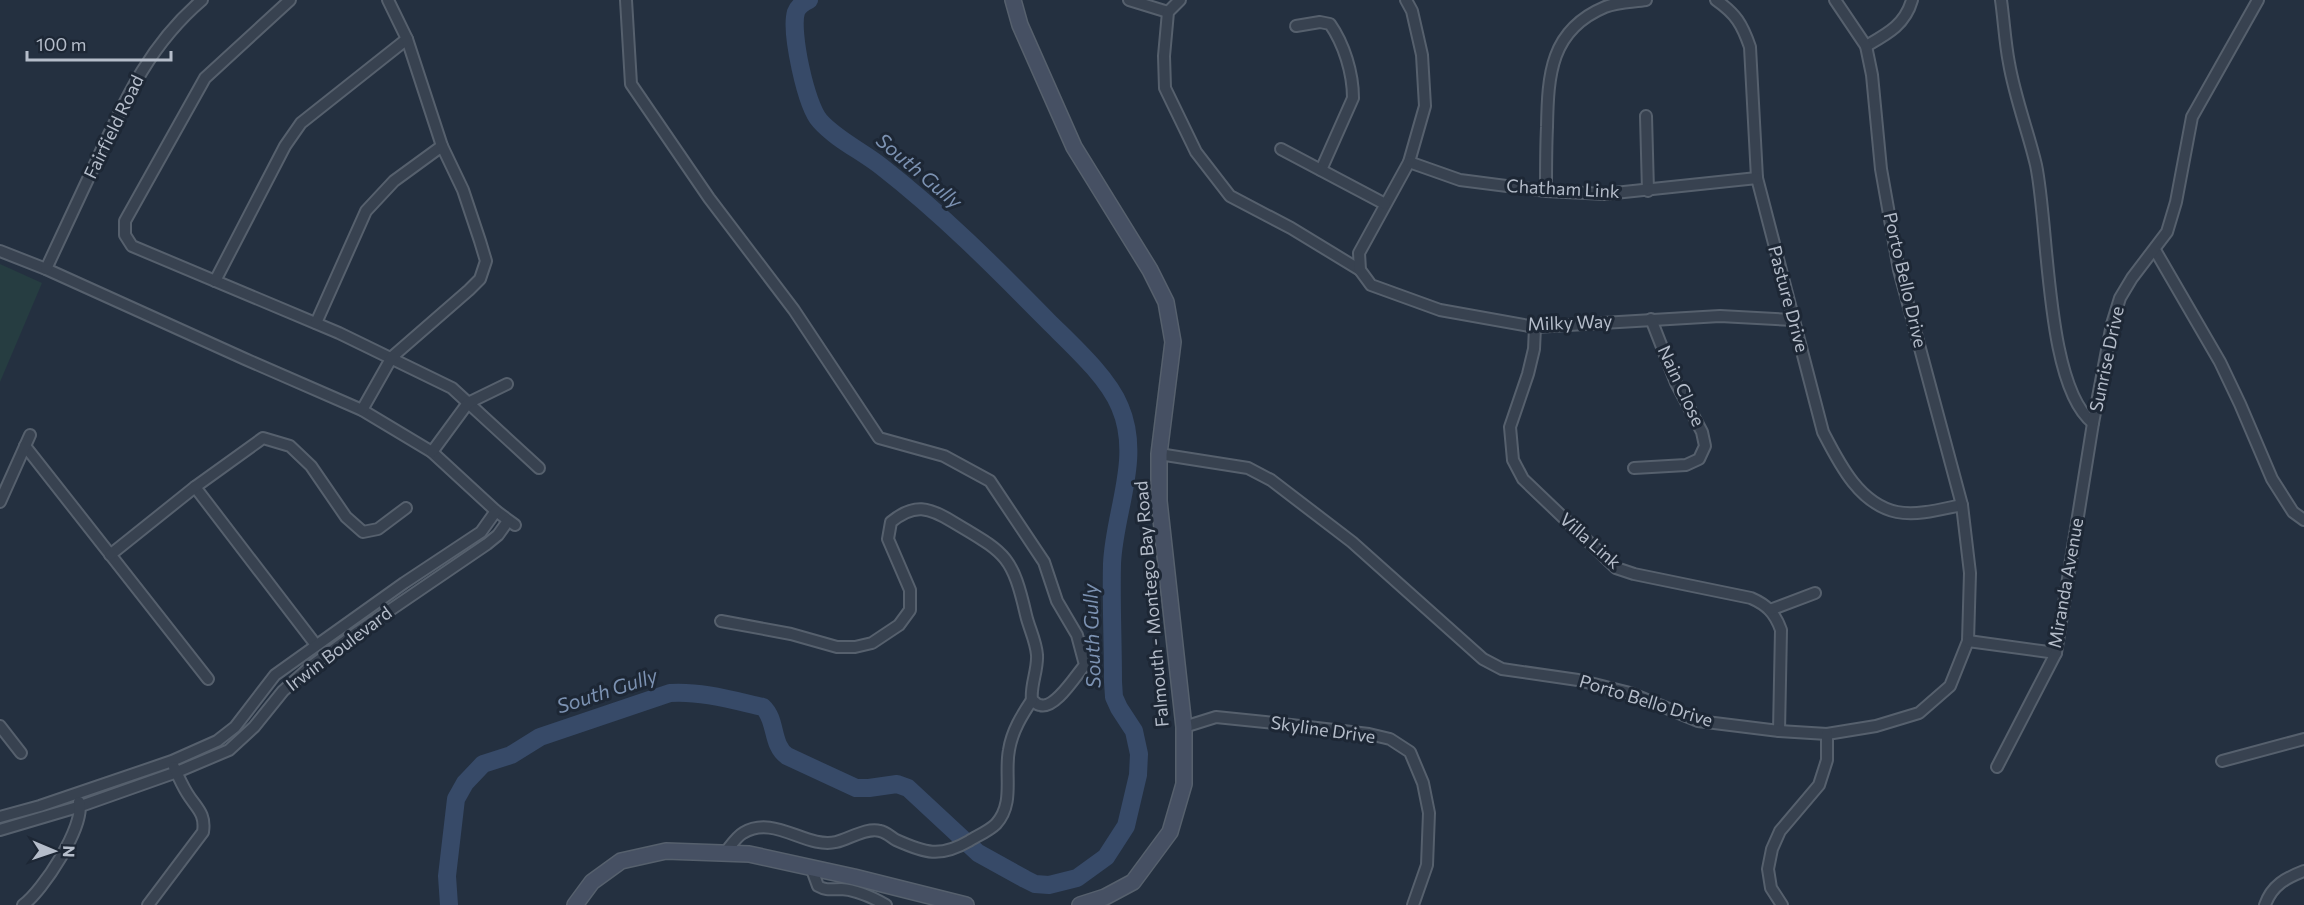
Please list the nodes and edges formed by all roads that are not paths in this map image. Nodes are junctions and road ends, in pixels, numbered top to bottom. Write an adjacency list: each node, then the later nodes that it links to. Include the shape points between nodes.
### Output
1 (202, 0): 30 (street, Fairfield Road, via 152,53 137,78)
2 (290, 0): 32 (street, via 205,78 125,221 125,235 132,246)
3 (388, 0): 17 (street)
4 (626, 0): 66 (street, via 631,84 794,310 879,438 944,456 990,481 1044,562 1057,600 1077,635 1085,665 1061,696 1041,706)
5 (1013, 0): 45 (main road, Falmouth - Montego Bay Road, via 1020,25 1074,147 1166,302 1173,342)
6 (1129, 0): 15 (street)
7 (1180, 0): 15 (street)
8 (1406, 0): 22 (street, via 1422,55 1425,106)
9 (1646, 0): 25 (street, via 1606,7 1584,19 1566,37 1553,59 1548,84)
10 (1716, 0): 24 (street, Pasture Drive, via 1738,19 1750,47)
11 (1835, 0): 18 (street, Porto Bello Drive)
12 (1912, 0): 18 (street, via 1908,13 1893,31)
13 (2001, 0): 41 (street, Sunrise Drive, via 2009,64 2036,166 2052,314 2068,383 2080,410)
14 (2258, 0): 28 (street, Sunrise Drive, via 2192,117 2168,232)
15 (1168, 12): 31 (street, Milky Way, via 1164,88 1196,152 1230,196)
16 (1296, 26): 23 (street, via 1330,24 1353,87 1353,98)
17 (407, 39): 20 (street); 32 (street, via 301,123)
18 (1866, 46): 50 (street, Porto Bello Drive, via 1881,169 1899,270)
19 (1646, 116): 26 (street)
20 (442, 146): 35 (street, via 394,181 366,211); 37 (street, via 463,190 486,261 480,279)
21 (1281, 149): 23 (street)
22 (1408, 162): 25 (street, Chatham Link, via 1460,180); 27 (street)
23 (1321, 170): 27 (street)
24 (1757, 178): 26 (street, Chatham Link); 34 (street, Pasture Drive)
25 (1546, 191): 26 (street, Chatham Link)
26 (1648, 191)
27 (1385, 204): 31 (street, via 1359,253)
28 (2155, 250): 41 (street, Sunrise Drive, via 2120,298); 53 (street, via 2220,362 2272,479 2293,512)
29 (0, 251): 30 (street)
30 (46, 269): 40 (street)
31 (1360, 270): 36 (street, Milky Way, via 1379,289 1440,310)
32 (215, 280): 35 (street)
33 (1651, 319): 34 (street, Milky Way, via 1720,316); 36 (street, Milky Way); 47 (street, Nain Close, via 1705,446 1699,459 1686,465)
34 (1793, 320): 50 (street, Pasture Drive, via 1823,432 1842,470 1875,504 1898,512 1924,513)
35 (316, 323): 37 (street)
36 (1535, 327): 58 (street, Villa Link, via 1530,366 1509,428 1513,460 1524,479 1616,568 1751,598)
37 (392, 357): 39 (street, via 452,388); 40 (street)
38 (507, 384): 39 (street)
39 (468, 403): 44 (street); 46 (street)
40 (362, 410): 44 (street)
41 (2093, 423): 62 (street, Miranda Avenue)
42 (30, 435): 43 (street)
43 (25, 446): 49 (street); 54 (street)
44 (432, 452): 52 (street)
45 (1159, 454): 70 (main road, Falmouth - Montego Bay Road, via 1159,501); 71 (street, Porto Bello Drive, via 1248,468 1271,480 1352,542 1483,658 1502,669 1578,680 1630,693 1698,720)
46 (539, 468)
47 (1634, 468)
48 (195, 487): 51 (street, via 263,438 290,446 311,466 346,517 363,532 378,529); 54 (street); 61 (street)
49 (0, 502)
50 (1962, 505): 60 (street, Porto Bello Drive, via 1970,573)
51 (406, 508)
52 (496, 511): 55 (street, Irwin Boulevard, via 481,532); 57 (street, Irwin Boulevard, via 511,523)
53 (2304, 520)
54 (110, 555): 65 (street)
55 (404, 583): 57 (street); 61 (street, Irwin Boulevard)
56 (1815, 593): 58 (street)
57 (412, 594): 64 (street, Irwin Boulevard)
58 (1770, 610): 71 (street, via 1781,630)
59 (721, 621): 66 (street, via 837,647 872,643 899,625 910,610 910,590 888,539 891,522 904,511 936,512 988,542 1004,555 1014,571 1037,653)
60 (1968, 641): 62 (street); 72 (street, Porto Bello Drive, via 1950,686 1918,713 1876,726)
61 (316, 645): 63 (street, Irwin Boulevard)
62 (2056, 653): 77 (street, Miranda Avenue)
63 (300, 657): 64 (street); 67 (street, Irwin Boulevard, via 275,675)
64 (310, 668): 68 (street, Irwin Boulevard)
65 (208, 679)
66 (1032, 700): 83 (street, via 1009,747 1008,800 1003,816 993,827 956,849 933,854 879,830 835,843 786,830 759,828 742,833)
67 (252, 706): 68 (street); 75 (street, Irwin Boulevard, via 235,728 217,741)
68 (262, 714): 78 (street, Irwin Boulevard, via 229,750)
69 (0, 726): 74 (street)
70 (1184, 727): 91 (main road, Falmouth - Montego Bay Road, via 1184,784 1170,832 1133,882); 92 (street, Skyline Drive, via 1216,717 1265,722 1370,734 1390,739 1410,752 1423,783 1429,813 1427,865)
71 (1779, 731): 72 (street, Porto Bello Drive)
72 (1827, 734): 93 (street, via 1827,760 1819,785 1780,831 1772,849 1768,869 1771,888)
73 (2304, 739): 76 (street)
74 (21, 753)
75 (172, 761): 78 (street); 79 (street, Irwin Boulevard)
76 (2222, 761)
77 (1997, 767)
78 (177, 772): 80 (street, Irwin Boulevard); 87 (street, via 187,794 201,811 203,832)
79 (76, 793): 80 (street); 81 (street, Irwin Boulevard)
80 (81, 806): 82 (street, Irwin Boulevard); 86 (street, via 74,834 39,889)
81 (0, 817)
82 (0, 830)
83 (725, 853): 84 (main road); 88 (main road, via 666,851 621,861 592,882)
84 (811, 867): 89 (street, via 818,886 869,895); 90 (main road)
85 (2304, 870): 94 (street, via 2285,878)
86 (23, 905)
87 (148, 905)
88 (575, 905)
89 (886, 905)
90 (966, 905)
91 (1080, 905)
92 (1413, 905)
93 (1782, 905)
94 (2265, 905)

